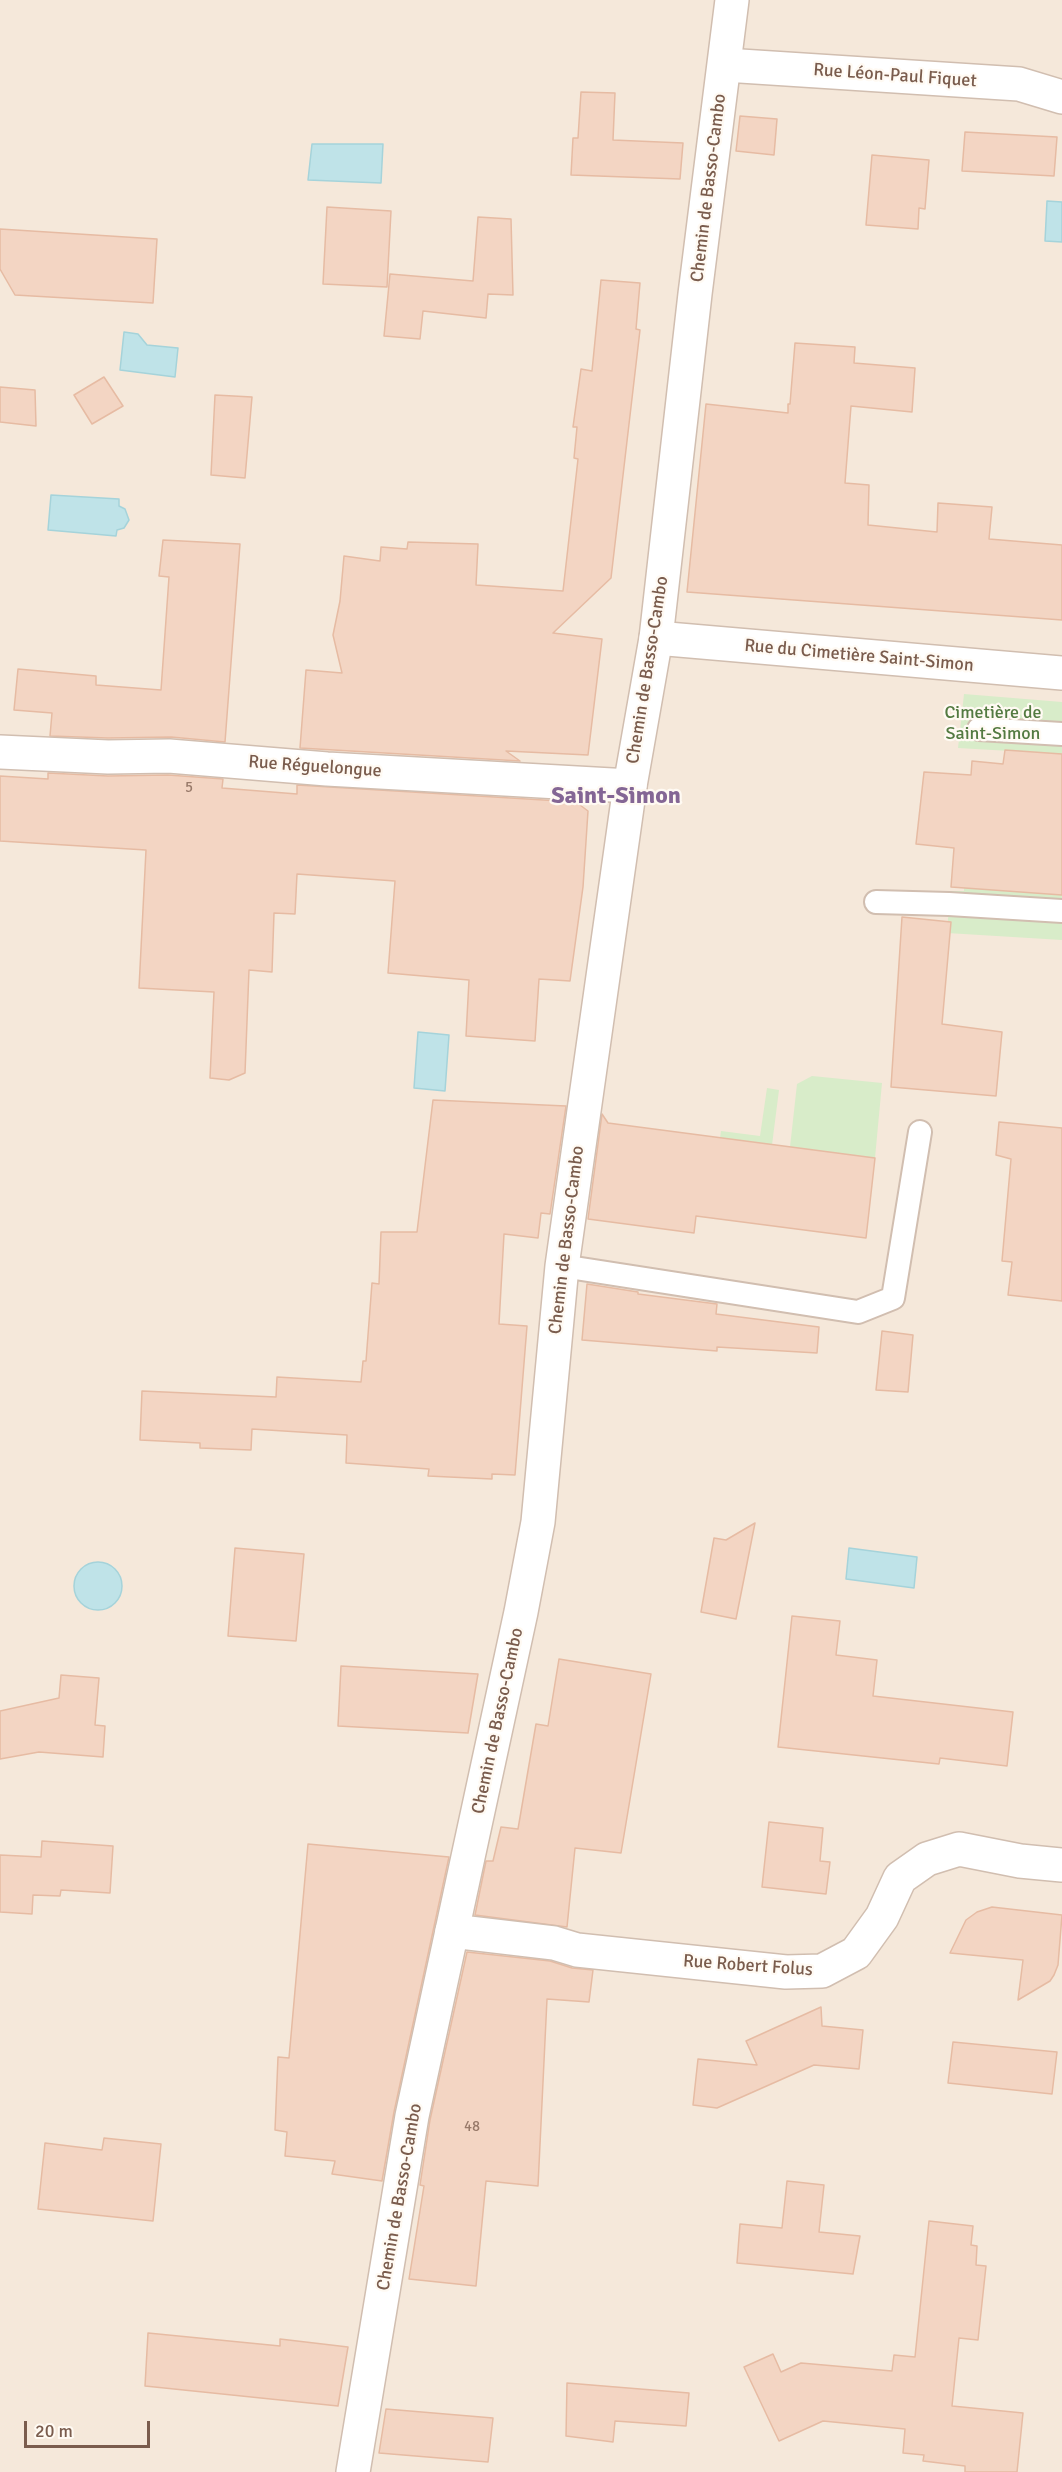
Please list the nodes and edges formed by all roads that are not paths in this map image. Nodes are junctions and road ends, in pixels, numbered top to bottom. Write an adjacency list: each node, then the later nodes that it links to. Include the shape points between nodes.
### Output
1 (732, 0): 2 (street, Chemin de Basso-Cambo)
2 (725, 65): 3 (street, Rue Léon-Paul Fiquet, via 1019,84); 4 (street, Chemin de Basso-Cambo)
3 (1062, 97)
4 (656, 638): 5 (street, Rue du Cimetière Saint-Simon); 9 (street, Chemin de Basso-Cambo)
5 (1062, 674)
6 (979, 729): 7 (lane)
7 (1062, 734)
8 (0, 752): 9 (street, Rue Réguelongue, via 169,756)
9 (630, 786): 13 (street, Chemin de Basso-Cambo)
10 (876, 902): 11 (lane)
11 (1062, 911)
12 (920, 1132): 13 (lane, via 893,1298 858,1312)
13 (562, 1266): 15 (street, Chemin de Basso-Cambo, via 538,1522)
14 (1062, 1865): 15 (street, Rue Robert Folus, via 959,1849 927,1859 900,1878 882,1917 856,1953 822,1971 786,1972 578,1950 554,1943)
15 (452, 1931): 16 (street, Chemin de Basso-Cambo, via 412,2116)
16 (352, 2472)

